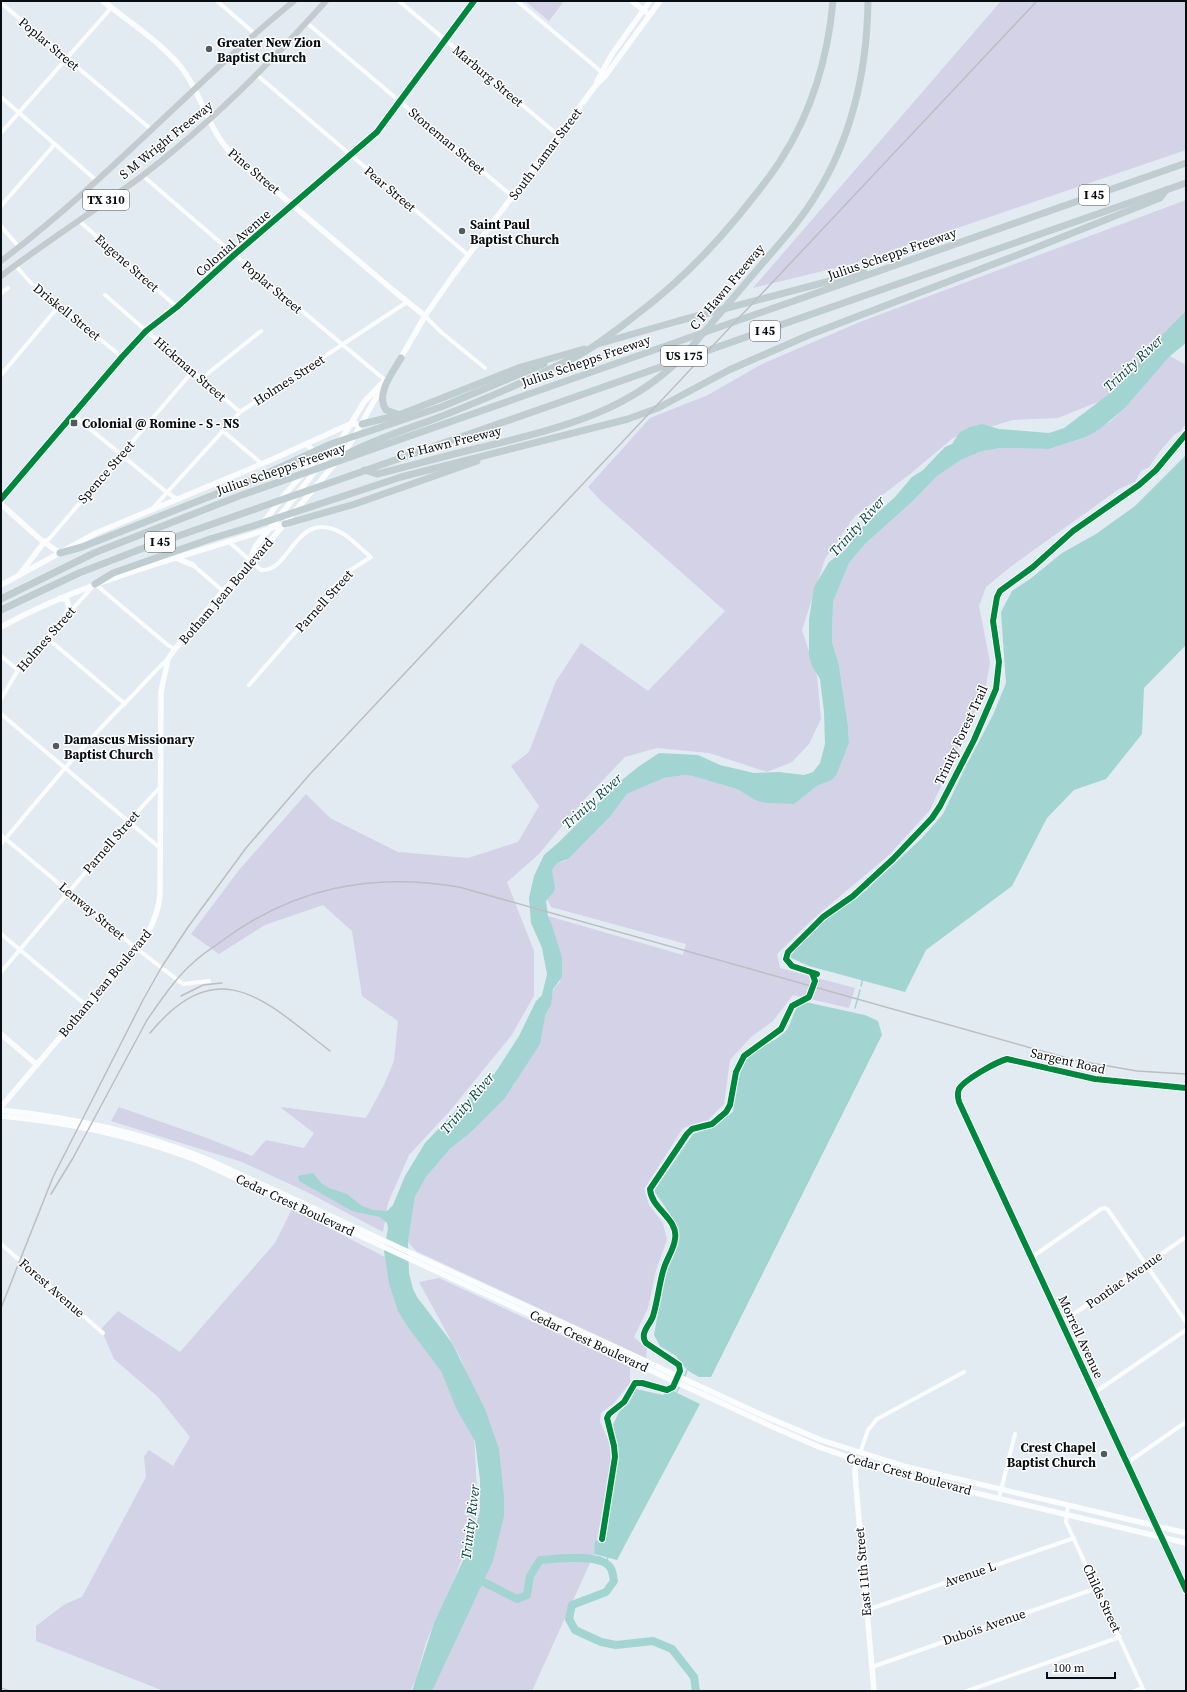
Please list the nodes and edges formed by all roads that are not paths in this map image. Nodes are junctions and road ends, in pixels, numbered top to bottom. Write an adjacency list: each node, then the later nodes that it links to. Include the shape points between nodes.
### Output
1 (103, 1): 15 (main road, Pine Street)
2 (217, 1): 19 (street)
3 (294, 1): 19 (main road, S M Wright Freeway / TX 310)
4 (326, 1): 18 (main road, S M Wright Freeway / TX 310)
5 (400, 1): 20 (street, Marburg Street)
6 (474, 1): 20 (street, Colonial Avenue)
7 (517, 1): 22 (street)
8 (632, 1): 16 (main road)
9 (649, 1): 14 (main road); 16 (main road, South Lamar Street)
10 (660, 1): 14 (main road, South Lamar Street)
11 (832, 1): 82 (highway, C F Hawn Freeway, via 822,67 807,109 791,142 769,178 708,252 672,287 624,324 569,360 445,414 368,443)
12 (868, 1): 83 (highway, C F Hawn Freeway / US 175, via 865,57 858,94 842,144 826,177 801,217 676,363 631,397 563,427 377,474)
13 (1, 3): 21 (street, Poplar Street)
14 (655, 7): 17 (main road, South Lamar Street)
15 (111, 8): 21 (street); 24 (main road, Pine Street, via 178,63)
16 (643, 10): 17 (main road); 22 (main road, South Lamar Street)
17 (649, 15): 22 (main road, South Lamar Street)
18 (307, 23): 23 (main road, S M Wright Freeway / TX 310); 26 (street, Stoneman Street)
19 (254, 33): 24 (main road, S M Wright Freeway / TX 310)
20 (445, 40): 26 (street, Colonial Avenue); 31 (street, Marburg Street)
21 (66, 59): 27 (street); 29 (street, Poplar Street)
22 (604, 74): 31 (main road, South Lamar Street)
23 (257, 75): 28 (main road, S M Wright Freeway / TX 310); 33 (street, Pear Street)
24 (194, 90): 28 (main road, Pine Street); 29 (main road, S M Wright Freeway / TX 310)
25 (1, 97): 27 (street)
26 (400, 101): 33 (street, Colonial Avenue, via 377,132); 39 (street, Stoneman Street)
27 (19, 112): 30 (street); 32 (street)
28 (208, 120): 35 (main road, S M Wright Freeway / TX 310); 40 (main road, Pine Street, via 217,137 231,153)
29 (152, 130): 36 (main road, S M Wright Freeway / TX 310)
30 (1, 133)
31 (559, 136): 39 (main road, South Lamar Street)
32 (55, 144): 36 (street); 41 (street)
33 (351, 156): 40 (street, Colonial Avenue); 46 (street, Pear Street)
34 (1186, 163): 47 (highway, Julius Schepps Freeway / I 45)
35 (142, 175): 42 (main road, S M Wright Freeway / TX 310); 45 (street, Poplar Street)
36 (97, 181): 44 (main road, S M Wright Freeway / TX 310, via 47,226)
37 (1186, 183): 38 (highway, I 45)
38 (1166, 190): 78 (highway, via 1160,198 1089,227 868,311 753,358 658,408 628,419); 83 (highway, I 45)
39 (513, 197): 46 (main road, South Lamar Street)
40 (293, 204): 45 (street, Colonial Avenue); 54 (main road, Pine Street)
41 (1, 206)
42 (78, 220): 49 (main road, S M Wright Freeway / TX 310); 56 (street, Eugene Street)
43 (1, 226): 44 (street)
44 (19, 247): 48 (main road, S M Wright Freeway / TX 310)
45 (234, 255): 56 (street, Colonial Avenue); 60 (street, Poplar Street)
46 (468, 255): 57 (main road, South Lamar Street)
47 (914, 258): 61 (highway); 82 (highway, Julius Schepps Freeway / I 45)
48 (1, 261)
49 (15, 265): 50 (main road, S M Wright Freeway / TX 310); 55 (street, Driskell Street, via 31,283)
50 (1, 276)
51 (8, 288): 52 (street)
52 (1, 293)
53 (105, 294): 58 (street, Hickman Street)
54 (407, 302): 57 (main road, Pine Street); 60 (street, Holmes Street)
55 (59, 306): 62 (street, Driskell Street); 66 (street)
56 (177, 307): 58 (street, Colonial Avenue)
57 (425, 316): 63 (main road, South Lamar Street); 64 (street, Pine Street)
58 (146, 331): 62 (street, Colonial Avenue); 65 (street, Hickman Street)
59 (261, 331): 67 (street)
60 (343, 345): 68 (street, Poplar Street); 69 (street, Holmes Street)
61 (579, 350): 71 (highway, via 489,379); 94 (highway, via 442,407 331,444 243,483 82,547)
62 (122, 357): 70 (street, Colonial Avenue)
63 (401, 358): 68 (main road, South Lamar Street); 71 (highway, via 382,398 386,410)
64 (485, 368)
65 (193, 371): 67 (street, Hickman Street); 80 (street, Spence Street)
66 (1, 375)
67 (202, 378): 69 (street, Hickman Street)
68 (385, 380): 72 (main road, South Lamar Street, via 370,394); 73 (main road, South Lamar Street)
69 (240, 412): 74 (street, Holmes Street)
70 (72, 414): 80 (street); 85 (street, Colonial Avenue)
71 (399, 415): 73 (highway)
72 (350, 424): 73 (main road, Julius Schepps Freeway); 75 (main road, Julius Schepps Freeway); 76 (main road, South Lamar Street)
73 (362, 424): 79 (main road, South Lamar Street)
74 (223, 431): 81 (street); 84 (street, Holmes Street)
75 (335, 431): 76 (main road); 77 (main road, Julius Schepps Freeway)
76 (344, 435): 79 (main road); 90 (main road, South Lamar Street)
77 (307, 444): 81 (main road, Julius Schepps Freeway); 91 (main road, via 315,453 314,462 272,509)
78 (520, 446): 89 (highway, via 376,497); 100 (highway, via 401,477 210,539 114,573)
79 (347, 449): 89 (main road, South Lamar Street)
80 (120, 455): 84 (street); 92 (street, Spence Street)
81 (262, 464): 86 (main road, Julius Schepps Freeway)
82 (328, 465): 104 (highway, Julius Schepps Freeway / I 45, via 271,484 99,551)
83 (364, 470): 105 (highway, I 45, via 111,560)
84 (167, 492): 86 (street); 88 (street, Holmes Street)
85 (1, 499)
86 (178, 500): 88 (main road, Julius Schepps Freeway)
87 (1, 504): 92 (main road)
88 (152, 509): 94 (main road, Julius Schepps Freeway, via 96,533)
89 (285, 524): 90 (main road); 97 (main road, Botham Jean Boulevard)
90 (269, 529): 91 (main road); 97 (main road, South Lamar Street, via 255,547)
91 (256, 532): 93 (main road)
92 (45, 541): 94 (main road); 99 (main road, Spence Street)
93 (228, 542): 95 (main road); 97 (street)
94 (60, 553): 99 (main road, Julius Schepps Freeway)
95 (190, 554): 96 (main road); 98 (main road)
96 (175, 558): 98 (main road); 100 (main road)
97 (250, 561): 102 (main road, Botham Jean Boulevard); 113 (street, Parnell Street, via 261,570 271,570 300,537 308,531 324,528 342,533 371,557 349,571)
98 (192, 565): 102 (street)
99 (20, 574): 101 (main road, Julius Schepps Freeway)
100 (95, 584): 103 (main road); 106 (street, Holmes Street); 109 (street)
101 (1, 585)
102 (223, 591): 109 (main road, Botham Jean Boulevard)
103 (60, 598): 106 (main road, via 67,600 69,607); 107 (main road)
104 (1, 599)
105 (1, 610)
106 (66, 615): 108 (street, Holmes Street)
107 (1, 627)
108 (46, 637): 112 (street, Holmes Street); 115 (street)
109 (175, 649): 111 (main road, Botham Jean Boulevard)
110 (1, 656): 112 (street)
111 (168, 659): 115 (street); 118 (main road, Botham Jean Boulevard, via 161,692)
112 (18, 670): 114 (street, Holmes Street)
113 (249, 685)
114 (1, 699)
115 (125, 704): 117 (street, via 100,727)
116 (1, 714): 117 (street)
117 (65, 768): 119 (street); 121 (street)
118 (161, 786): 119 (street, Parnell Street); 123 (main road, Botham Jean Boulevard)
119 (129, 821): 123 (street); 124 (street, Parnell Street)
120 (1, 835): 121 (street, Lenway Street)
121 (6, 838): 122 (street); 124 (street, Lenway Street)
122 (1, 844)
123 (160, 848): 126 (main road, Botham Jean Boulevard, via 159,909 154,923)
124 (69, 891): 126 (street, Lenway Street); 127 (street, Parnell Street)
125 (1, 934): 127 (street)
126 (136, 948): 129 (street, Lenway Street, via 183,984); 130 (main road, Botham Jean Boulevard)
127 (20, 950): 128 (street, Parnell Street); 130 (street)
128 (1, 972)
129 (209, 981)
130 (87, 1006): 132 (main road, Botham Jean Boulevard)
131 (1, 1034): 132 (main road)
132 (37, 1065): 135 (main road, Botham Jean Boulevard)
133 (1186, 1088): 134 (street, Sargent Road, via 1095,1079 1007,1059 994,1064 962,1085)
134 (958, 1093): 140 (main road, Morrell Avenue, via 959,1102)
135 (1, 1107)
136 (1, 1110): 148 (main road, Cedar Crest Boulevard, via 107,1126 154,1139 209,1160)
137 (1, 1116): 148 (main road, Cedar Crest Boulevard, via 102,1130 196,1160)
138 (1186, 1237): 141 (street, Pontiac Avenue)
139 (1, 1244): 145 (street, Forest Avenue)
140 (1032, 1257): 141 (street, via 1105,1208); 142 (main road, Morrell Avenue)
141 (1146, 1265): 142 (street, Pontiac Avenue); 143 (street)
142 (1062, 1322): 147 (main road, Morrell Avenue)
143 (1186, 1322)
144 (1186, 1330): 147 (street)
145 (103, 1333)
146 (964, 1372): 151 (street, via 877,1419 868,1430)
147 (1094, 1393): 153 (main road, Morrell Avenue)
148 (761, 1418): 151 (main road, Cedar Crest Boulevard); 152 (main road, Cedar Crest Boulevard, via 819,1447)
149 (1186, 1422): 153 (street)
150 (1015, 1434): 154 (street)
151 (860, 1453): 152 (main road, East 11th Street); 154 (main road, Cedar Crest Boulevard, via 907,1467)
152 (857, 1462): 155 (main road, Cedar Crest Boulevard, via 900,1475); 165 (main road, East 11th Street, via 856,1486)
153 (1127, 1463): 158 (main road, Morrell Avenue)
154 (1001, 1488): 155 (street); 156 (main road, Cedar Crest Boulevard)
155 (999, 1498): 157 (main road, Cedar Crest Boulevard)
156 (1068, 1505): 157 (street, Childs Street); 158 (main road, Cedar Crest Boulevard)
157 (1066, 1514): 160 (main road, Cedar Crest Boulevard); 161 (street, Childs Street, via 1066,1522)
158 (1156, 1525): 159 (main road, Cedar Crest Boulevard); 160 (main road, Morrell Avenue)
159 (1186, 1533)
160 (1162, 1537): 162 (main road, Cedar Crest Boulevard); 164 (main road, Morrell Avenue)
161 (1074, 1538): 163 (street, Childs Street); 165 (street, Avenue L)
162 (1186, 1543)
163 (1097, 1588): 166 (street, Childs Street); 167 (street, Dubois Avenue)
164 (1186, 1590)
165 (867, 1610): 167 (main road, East 11th Street)
166 (1120, 1637): 168 (street, Childs Street); 170 (street)
167 (872, 1667): 169 (main road, East 11th Street)
168 (1143, 1689): 171 (street)
169 (874, 1691)
170 (967, 1691)
171 (1134, 1691)

